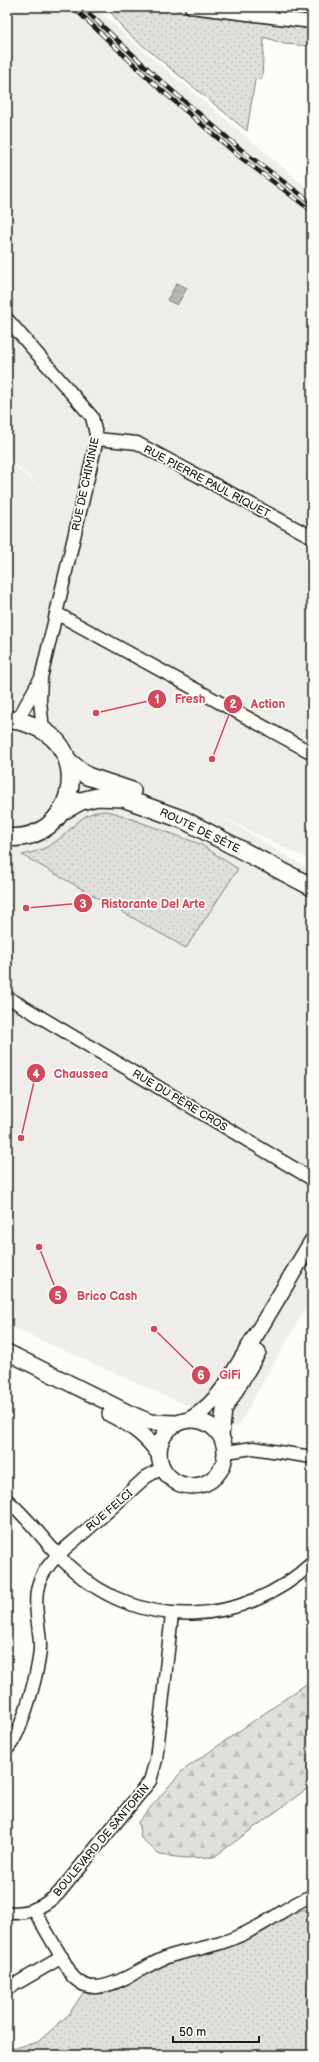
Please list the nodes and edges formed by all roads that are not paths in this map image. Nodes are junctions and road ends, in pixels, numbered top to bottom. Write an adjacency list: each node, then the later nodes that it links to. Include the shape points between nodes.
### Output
1 (191, 7): 2 (street)
2 (312, 22)
3 (7, 319): 4 (street, RUE DE CHIMINIE, via 75,395 96,426)
4 (97, 439): 5 (street, RUE PIERRE PAUL RIQUET, via 136,443); 6 (street, RUE DE CHIMINIE)
5 (312, 537)
6 (56, 613): 7 (street, RUE DE CHIMINIE); 10 (street)
7 (41, 678): 8 (street, RUE DE CHIMINIE); 9 (street, RUE DE CHIMINIE)
8 (10, 720): 9 (main road)
9 (43, 730): 11 (main road, via 54,738)
10 (312, 753)
11 (68, 761): 12 (main road, via 71,778 69,796); 14 (main road, ROUTE DE SÈTE, via 87,776 156,799 187,813)
12 (61, 812): 13 (main road, via 39,832 24,837); 15 (main road, ROUTE DE SÈTE, via 81,801 97,797 123,798 184,820)
13 (8, 838)
14 (312, 878)
15 (312, 887)
16 (7, 997): 17 (street, RUE DU PÈRE CROS)
17 (312, 1179)
18 (312, 1241): 22 (street, via 226,1385 203,1412)
19 (312, 1260): 24 (street, via 224,1410)
20 (7, 1352): 23 (street, via 150,1422)
21 (7, 1363): 27 (street, via 124,1422 143,1435)
22 (191, 1419): 23 (street); 24 (street, via 208,1424)
23 (176, 1423): 27 (street, via 160,1442)
24 (221, 1436): 25 (street)
25 (226, 1452): 26 (street, via 253,1448); 27 (street, via 223,1465 216,1475 206,1483 194,1486 181,1484 170,1478)
26 (312, 1457)
27 (160, 1461): 29 (street, RUE FELCI, via 146,1477)
28 (7, 1500): 29 (street, via 31,1522)
29 (58, 1555): 31 (street, via 94,1586 118,1599); 32 (street, RUE FELCI, via 39,1581 38,1665 20,1727)
30 (312, 1563): 31 (street, via 297,1577 253,1602 205,1614)
31 (172, 1614): 34 (street, BOULEVARD DE SANTORIN, via 156,1760 150,1780 58,1894)
32 (7, 1749)
33 (312, 1896): 36 (street, via 242,1934 169,1957 97,1987 88,1987 73,1977)
34 (34, 1910): 35 (street, BOULEVARD DE SANTORIN); 36 (street)
35 (7, 1913)
36 (62, 1957): 37 (street)
37 (7, 1989)

